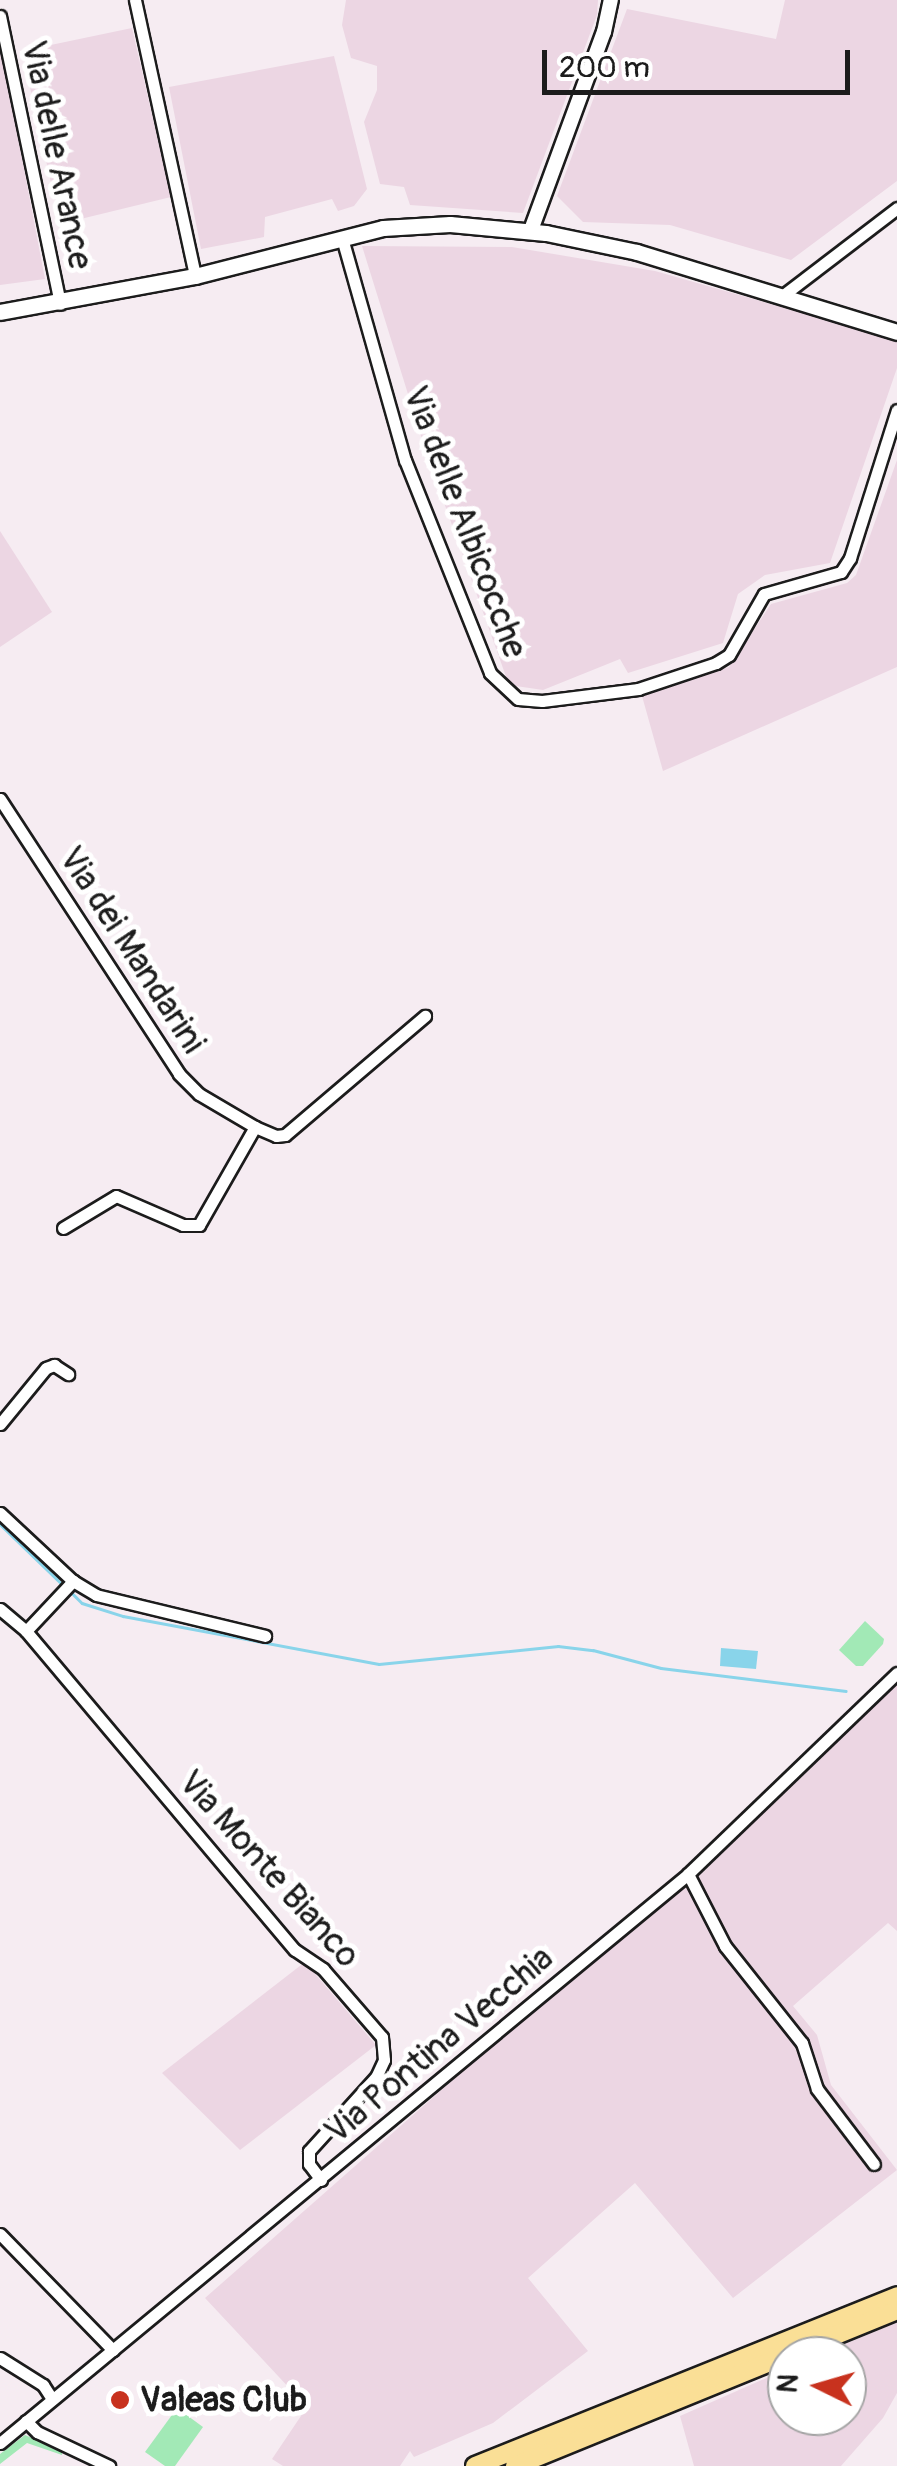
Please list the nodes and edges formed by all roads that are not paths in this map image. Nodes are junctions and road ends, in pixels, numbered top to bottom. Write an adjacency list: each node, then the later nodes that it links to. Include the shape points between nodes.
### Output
1 (135, 0): 7 (street)
2 (612, 0): 5 (street)
3 (0, 16): 9 (street, Via delle Arance)
4 (897, 208): 8 (street)
5 (531, 230): 6 (main road, via 419,224); 8 (main road, via 649,255)
6 (342, 238): 7 (main road); 12 (street, Via delle Albicocche, via 409,471 490,674 518,699 638,689 719,662 767,592 841,572)
7 (195, 276): 9 (main road)
8 (782, 296): 11 (main road)
9 (60, 304): 10 (main road)
10 (0, 312)
11 (897, 332)
12 (897, 410)
13 (0, 799): 15 (street, Via dei Mandarini, via 179,1074)
14 (425, 1016): 15 (street, via 286,1135)
15 (255, 1127): 16 (street, via 199,1225 183,1226 120,1196)
16 (63, 1228)
17 (68, 1374): 18 (street, via 46,1368)
18 (0, 1424)
19 (0, 1513): 20 (street)
20 (73, 1581): 22 (street); 23 (street, via 124,1605)
21 (0, 1609): 22 (street, Via Monte Bianco)
22 (26, 1631): 27 (street, Via Monte Bianco, via 295,1950 323,1969 380,2034 385,2052 376,2077 309,2151)
23 (265, 1636)
24 (897, 1672): 25 (street, Via Pontina Vecchia)
25 (688, 1874): 26 (street, via 730,1954 802,2043 818,2092); 27 (street, Via Pontina Vecchia)
26 (874, 2164)
27 (320, 2180): 30 (street, Via Pontina Vecchia)
28 (0, 2234): 30 (street)
29 (892, 2305): 36 (highway); 37 (highway)
30 (114, 2350): 32 (street, Via Pontina Vecchia)
31 (0, 2358): 32 (street, via 43,2385)
32 (52, 2399): 33 (street, Via Pontina Vecchia)
33 (26, 2421): 34 (street, Via Pontina Vecchia); 35 (street)
34 (0, 2443)
35 (109, 2466)
36 (475, 2466)
37 (515, 2466)

